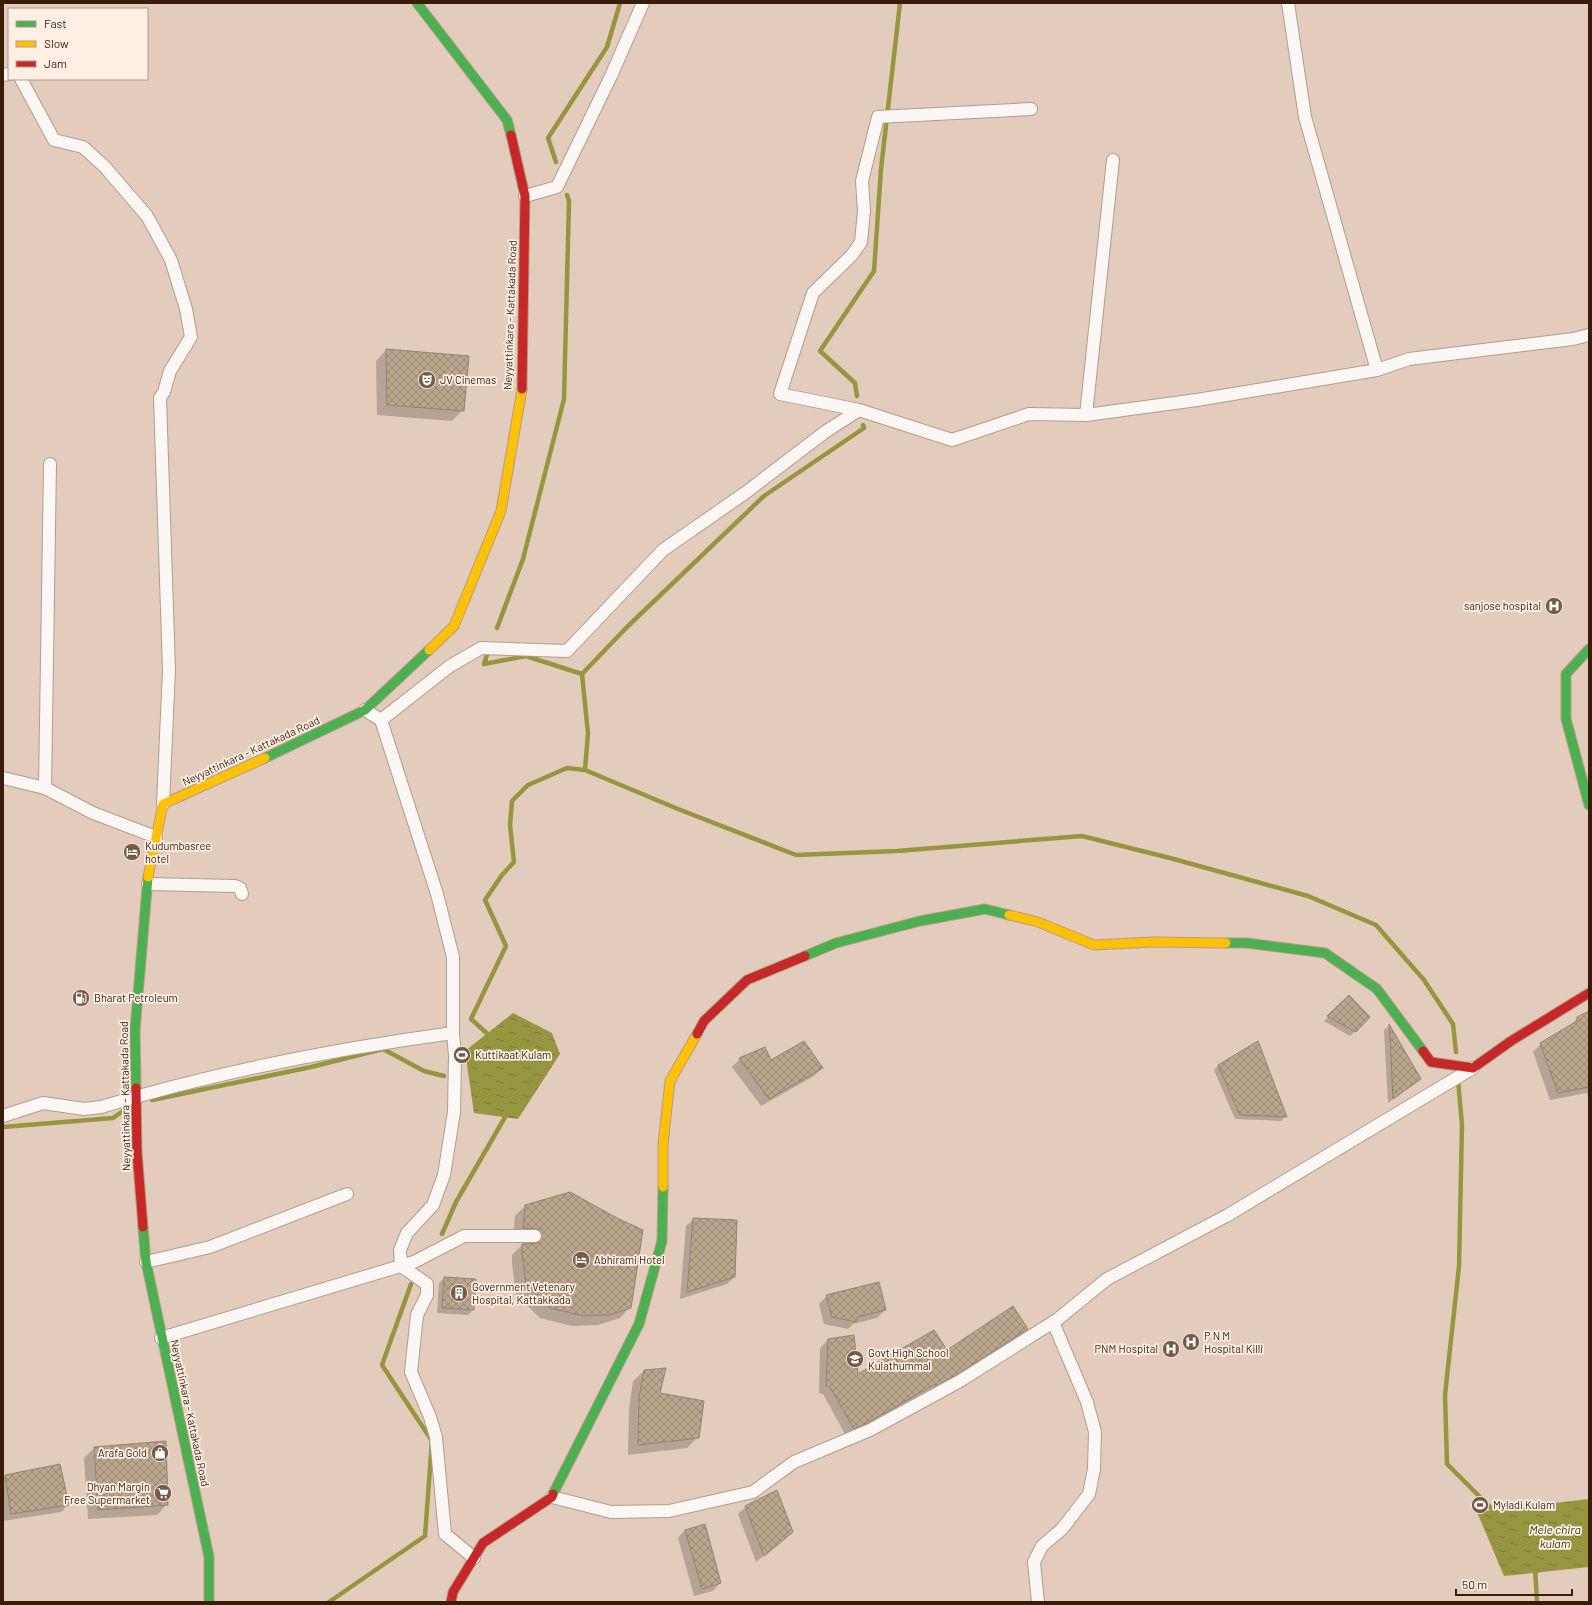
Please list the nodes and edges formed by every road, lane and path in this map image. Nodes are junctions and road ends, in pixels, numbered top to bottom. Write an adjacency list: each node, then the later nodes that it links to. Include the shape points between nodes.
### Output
1 (417, 3): 7 (main road, Neyyattinkara - Kattakada Road, via 507,120)
2 (642, 3): 7 (street, via 611,76 557,187)
3 (1288, 3): 9 (street, via 1305,117)
4 (22, 80): 18 (street, via 54,140 83,147 104,166 147,216 171,260 186,309 191,337 170,371 160,398 169,670)
5 (1030, 109): 10 (street, via 878,117 862,181 864,211 861,242 852,255 813,293 780,394)
6 (1113, 160): 11 (street)
7 (525, 196): 14 (main road, Neyyattinkara - Kattakada Road, via 522,386 501,511 454,626)
8 (1589, 335): 9 (street, via 1409,359)
9 (1377, 370): 11 (street, via 1197,400)
10 (859, 410): 11 (street, via 952,440 1029,414); 15 (street, via 663,550 567,651 481,648 450,666)
11 (1086, 415)
12 (50, 464): 17 (street)
13 (1589, 649): 19 (main road, via 1566,674 1566,719)
14 (364, 710): 15 (street); 18 (main road, Neyyattinkara - Kattakada Road, via 284,750)
15 (381, 720): 24 (street, via 437,894 452,957)
16 (3, 778): 17 (street)
17 (45, 788): 20 (street, via 93,813)
18 (163, 804): 20 (main road, Neyyattinkara - Kattakada Road)
19 (1589, 805)
20 (156, 837): 21 (main road, Neyyattinkara - Kattakada Road)
21 (148, 884): 22 (street, via 236,886); 26 (main road, Neyyattinkara - Kattakada Road, via 135,1030)
22 (242, 894)
23 (1589, 993): 25 (main road, via 1511,1041)
24 (453, 1033): 26 (street, via 365,1045 203,1078); 31 (street, via 454,1112 444,1175 433,1205 407,1233 400,1250)
25 (1473, 1068): 32 (street, via 1228,1216 1107,1279); 34 (main road, via 1431,1062 1377,990 1325,953 1247,943 1152,942 1094,945 1038,922 985,909 920,921 836,943 747,980 704,1021 670,1081 663,1144 662,1241 639,1324)
26 (136, 1096): 27 (street, via 101,1107 84,1109 43,1104); 30 (main road, Neyyattinkara - Kattakada Road, via 137,1151)
27 (3, 1116)
28 (347, 1194): 30 (street, via 210,1247)
29 (535, 1236): 31 (street, via 464,1236)
30 (146, 1262): 33 (main road, Neyyattinkara - Kattakada Road)
31 (401, 1266): 33 (street); 35 (street, via 427,1284 428,1295 417,1315 411,1372 436,1437 445,1534)
32 (1054, 1322): 34 (street, via 960,1380 870,1430 794,1462 753,1492 669,1511 611,1512); 38 (street, via 1087,1402 1095,1432 1094,1469 1089,1494 1062,1529 1042,1546 1034,1562)
33 (161, 1338): 36 (main road, Neyyattinkara - Kattakada Road, via 209,1557)
34 (552, 1497): 35 (main road, via 483,1543)
35 (474, 1558): 37 (main road, via 453,1592)
36 (209, 1602)
37 (451, 1602)
38 (1038, 1602)

